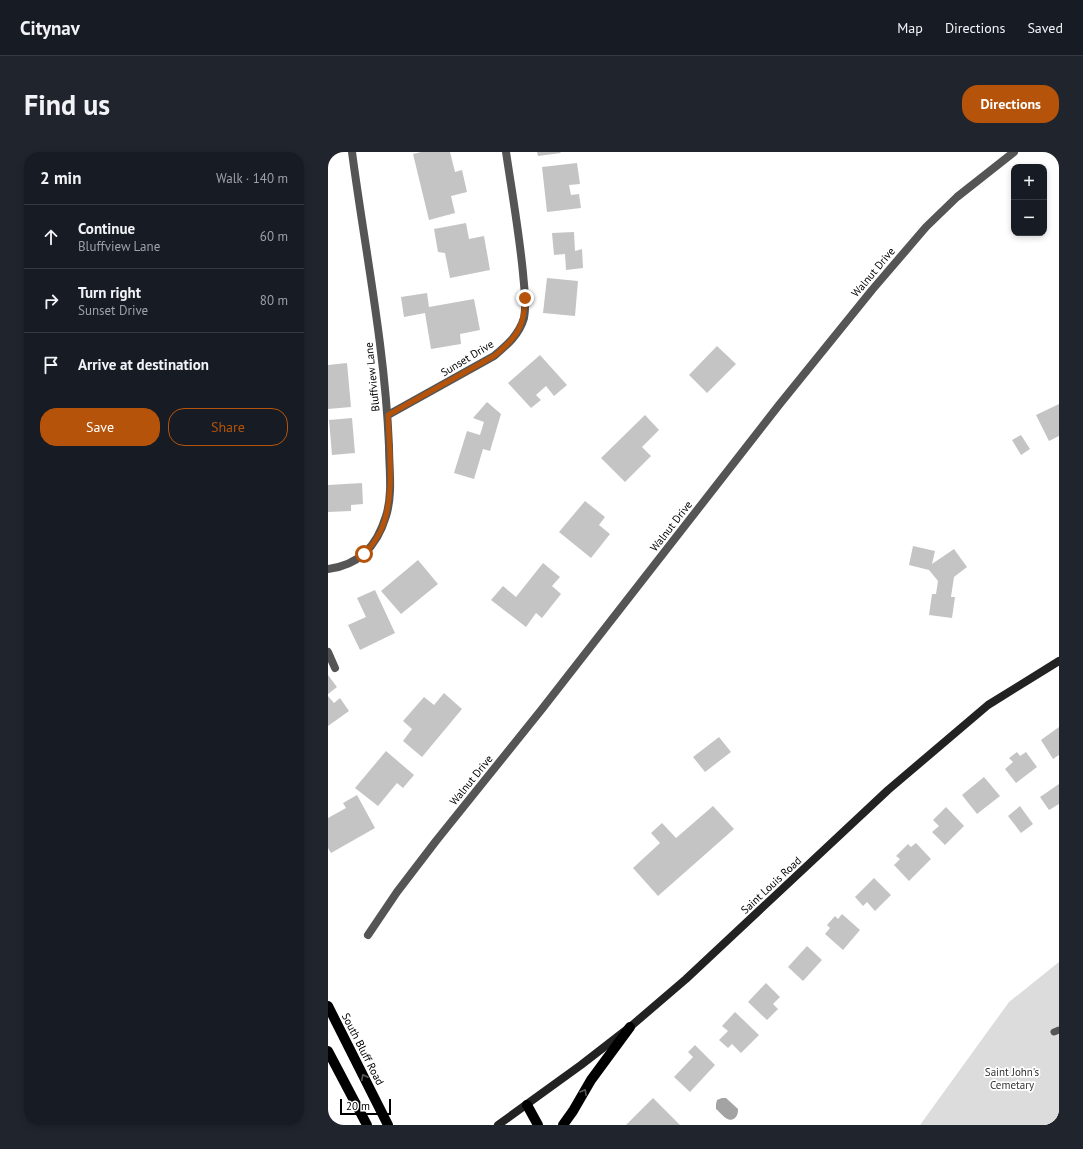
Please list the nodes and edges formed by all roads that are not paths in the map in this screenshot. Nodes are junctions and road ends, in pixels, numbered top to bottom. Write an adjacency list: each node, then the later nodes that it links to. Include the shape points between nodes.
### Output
1 (352, 152): 4 (street, Bluffview Lane, via 380,341)
2 (506, 152): 4 (street, Sunset Drive, via 522,260 525,298 523,319 509,344 494,356)
3 (1014, 152): 9 (street, Walnut Drive, via 931,222 872,290 436,841)
4 (388, 415): 5 (street, Bluffview Lane, via 390,491 387,514 381,531 374,544 352,563)
5 (328, 569)
6 (328, 652): 8 (street)
7 (1059, 662): 11 (street, Saint Louis Road, via 988,705 888,790 686,979)
8 (335, 668)
9 (368, 935)
10 (328, 1006): 15 (main road, South Bluff Road, one-way to 10)
11 (630, 1027): 13 (street, Saint Louis Road); 18 (main road, one-way to 11, via 591,1080)
12 (328, 1050): 14 (main road)
13 (527, 1105): 16 (street, Saint Louis Road); 17 (main road)
14 (367, 1125)
15 (388, 1125)
16 (498, 1125)
17 (538, 1125)
18 (563, 1125)

